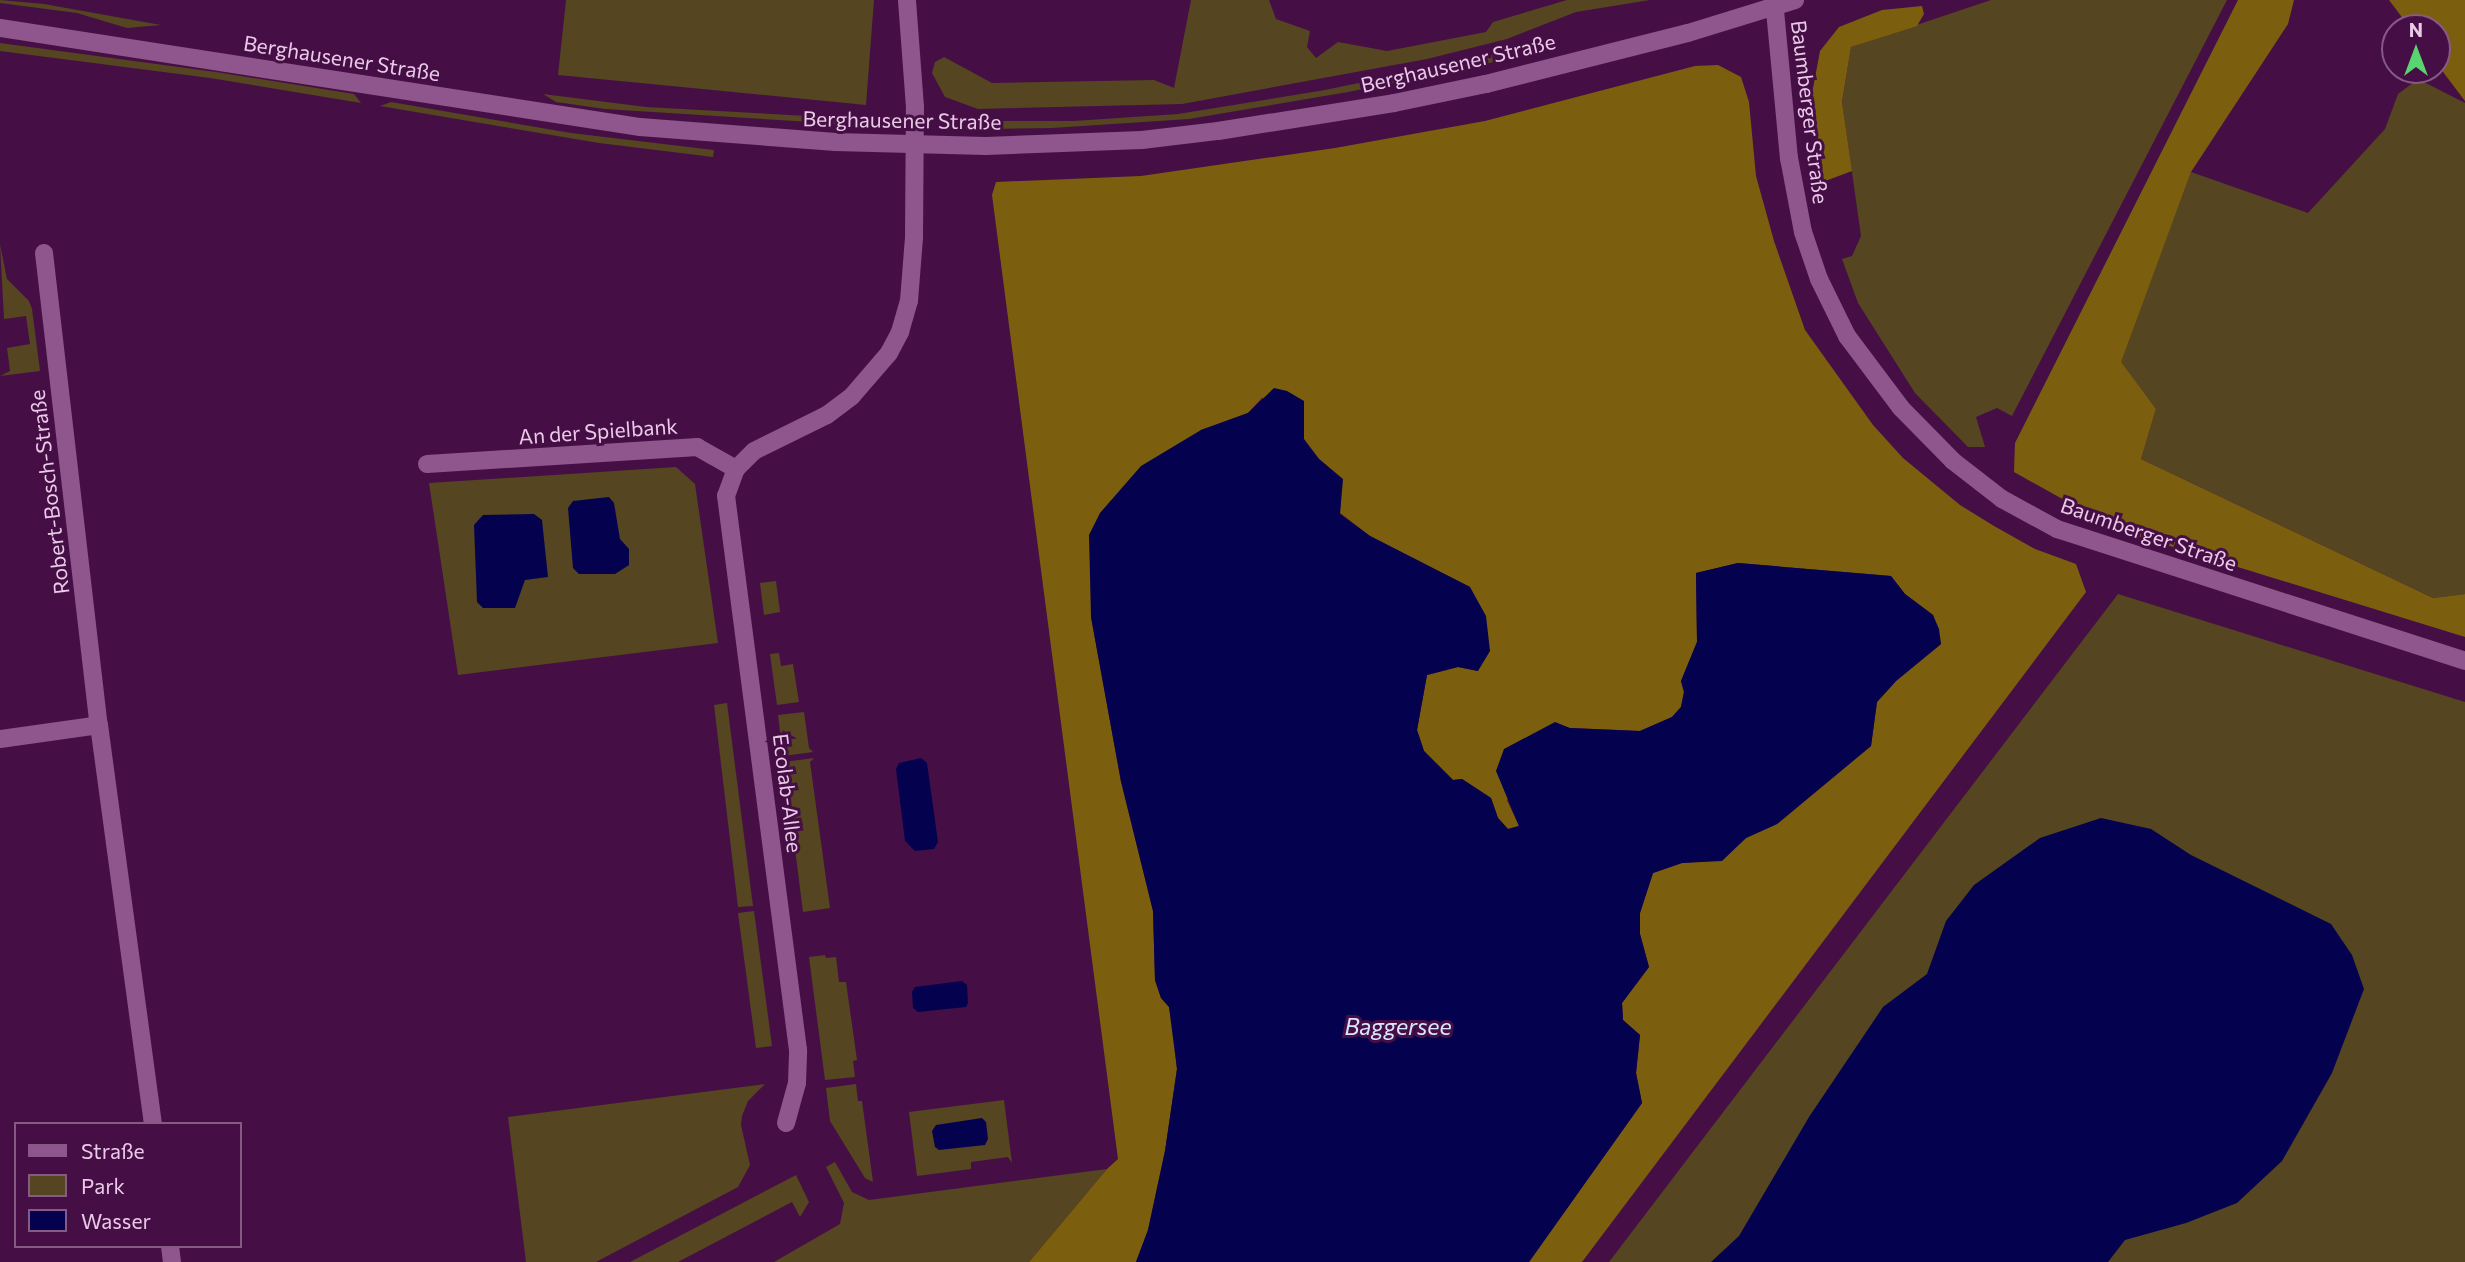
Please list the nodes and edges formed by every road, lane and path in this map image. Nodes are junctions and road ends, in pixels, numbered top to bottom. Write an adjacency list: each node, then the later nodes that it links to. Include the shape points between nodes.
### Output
1 (907, 0): 5 (street)
2 (1795, 0): 3 (street, Berghausener Straße)
3 (1774, 3): 5 (street, Berghausener Straße, via 1688,33 1486,84 1312,117 1142,140); 9 (street, Baumberger Straße, via 1789,158 1803,232 1819,279 1847,336 1901,408 1953,461 2002,499 2057,529)
4 (0, 28): 5 (street, Berghausener Straße, via 640,127 758,138)
5 (915, 144): 8 (street, via 913,270 903,321 889,353 852,396 827,415 754,451)
6 (44, 253): 10 (street, Robert-Bosch-Straße)
7 (427, 464): 8 (street, An der Spielbank, via 698,447)
8 (736, 469): 13 (street, Ecolab-Allee, via 726,496 798,1050 797,1083)
9 (2465, 661)
10 (99, 725): 11 (street); 12 (street, Robert-Bosch-Straße)
11 (0, 739)
12 (153, 1122)
13 (786, 1123)

